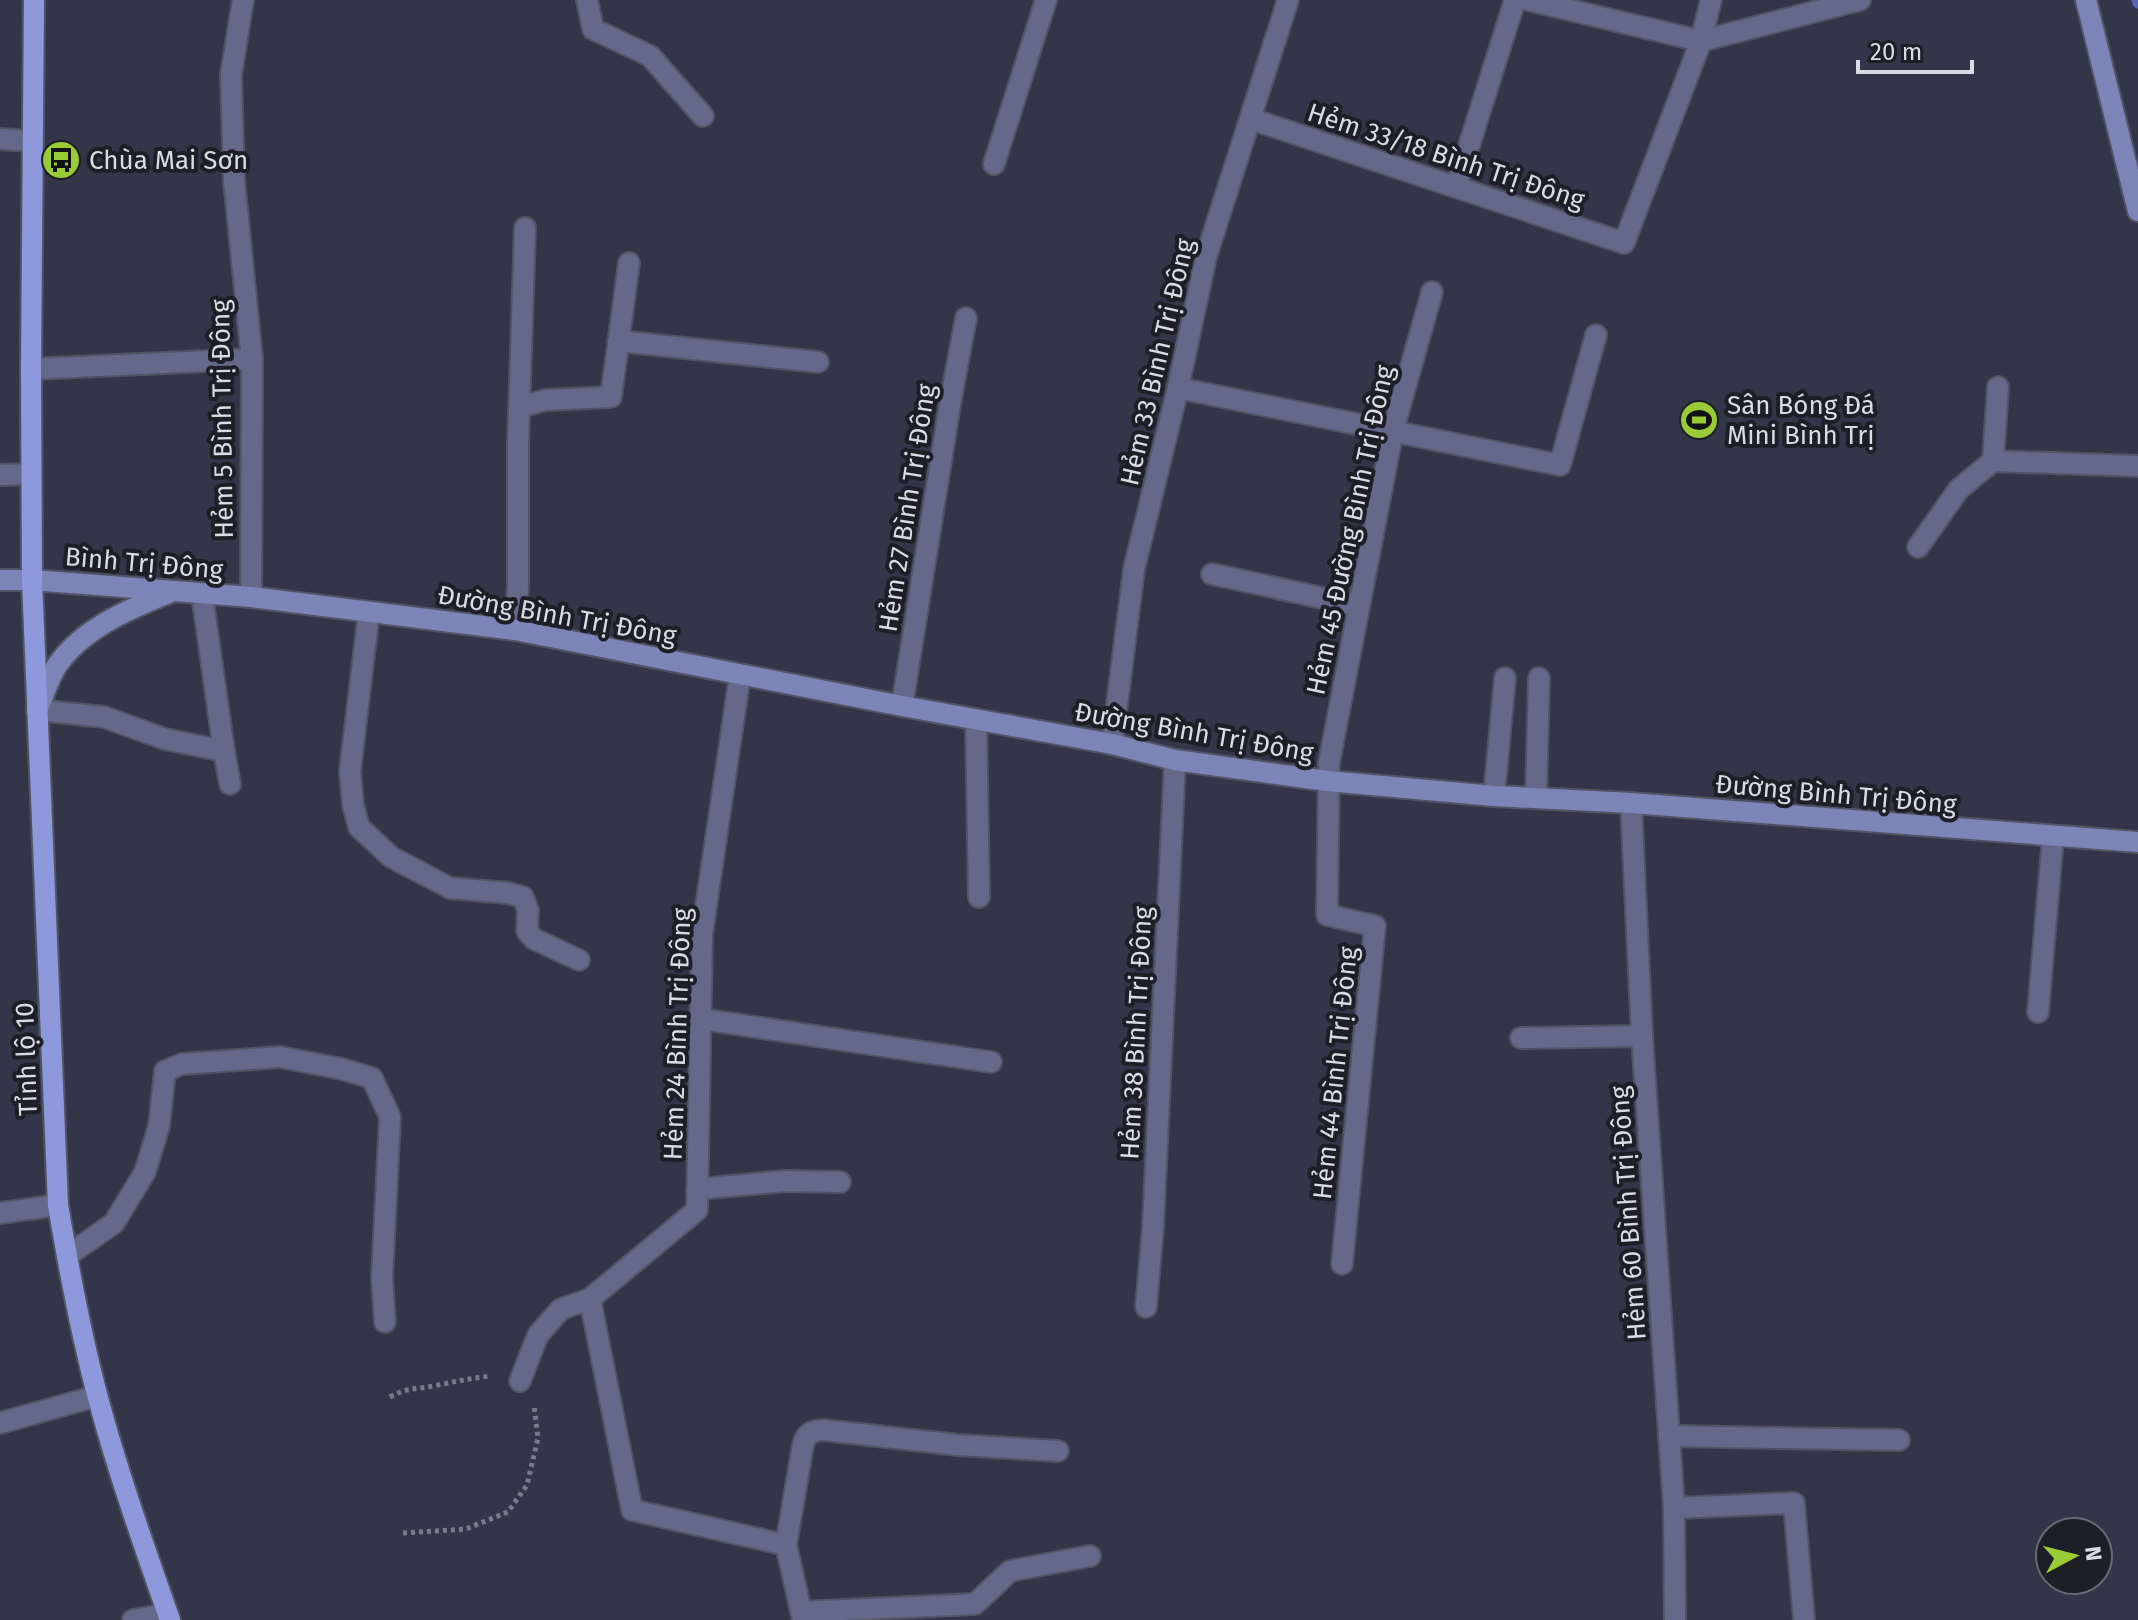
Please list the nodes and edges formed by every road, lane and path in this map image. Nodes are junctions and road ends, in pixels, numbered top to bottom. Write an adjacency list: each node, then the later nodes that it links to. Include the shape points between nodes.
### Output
1 (34, 0): 15 (main road, Tỉnh lộ 10)
2 (243, 0): 25 (street, Hẻm 5 Bình Trị Đông, via 231,75 234,180)
3 (587, 0): 12 (street, via 593,29 650,56)
4 (1046, 0): 16 (street)
5 (1288, 0): 13 (street, Hẻm 33 Bình Trị Đông)
6 (1515, 0): 17 (street)
7 (1528, 0): 11 (street)
8 (1711, 0): 11 (street)
9 (1860, 0): 11 (street)
10 (2086, 0): 18 (street)
11 (1701, 41): 17 (street, Hẻm 33/18 Bình Trị Đông, via 1624,243)
12 (703, 116)
13 (1251, 119): 17 (street, Hẻm 33/18 Bình Trị Đông); 29 (street, Hẻm 33 Bình Trị Đông, via 1206,257)
14 (0, 139): 15 (street)
15 (33, 141): 27 (main road, Tỉnh lộ 10)
16 (994, 164)
17 (1456, 187)
18 (2138, 211)
19 (525, 228): 30 (street)
20 (629, 263): 24 (street)
21 (1432, 292): 31 (street, Hẻm 45 Đường Bình Trị Đông)
22 (966, 318): 49 (street, Hẻm 27 Bình Trị Đông)
23 (1596, 335): 31 (street, via 1560,465)
24 (618, 341): 26 (street); 30 (street, via 611,397 545,400)
25 (252, 359): 27 (street); 42 (street, Hẻm 5 Bình Trị Đông)
26 (818, 362)
27 (31, 369): 34 (main road, Tỉnh lộ 10)
28 (1998, 387): 32 (street)
29 (1178, 388): 31 (street); 52 (street, Hẻm 33 Bình Trị Đông, via 1134,569)
30 (521, 407): 45 (street)
31 (1393, 430): 43 (street, Hẻm 45 Đường Bình Trị Đông)
32 (1993, 461): 33 (street); 36 (street, via 1959,489)
33 (2138, 466)
34 (31, 474): 35 (street); 39 (main road, Tỉnh lộ 10)
35 (0, 475)
36 (1918, 547)
37 (1212, 574): 43 (street)
38 (0, 580): 39 (street, Bình Trị Đông)
39 (32, 580): 40 (street, Bình Trị Đông); 50 (main road, Tỉnh lộ 10)
40 (175, 591): 41 (street, Bình Trị Đông); 50 (street, via 134,607 80,642 57,666)
41 (202, 594): 42 (street, Bình Trị Đông); 53 (street)
42 (251, 597): 44 (street, Đường Bình Trị Đông)
43 (1359, 606): 55 (street, Hẻm 45 Đường Bình Trị Đông)
44 (369, 612): 45 (street, Đường Bình Trị Đông); 63 (street, via 350,771 359,827 391,857 450,888 523,897 527,931 534,939)
45 (515, 630): 46 (street, Đường Bình Trị Đông)
46 (740, 675): 49 (street, Đường Bình Trị Đông); 65 (street, Hẻm 24 Bình Trị Đông, via 702,934)
47 (1505, 678): 57 (street)
48 (1539, 678): 58 (street)
49 (902, 706): 51 (street, Đường Bình Trị Đông)
50 (37, 710): 53 (street, via 104,717 165,739); 71 (main road, Tỉnh lộ 10)
51 (976, 719): 52 (street, Đường Bình Trị Đông); 62 (street)
52 (1112, 744): 54 (street, Đường Bình Trị Đông)
53 (224, 751): 56 (street)
54 (1175, 760): 55 (street, Đường Bình Trị Đông); 76 (street, Hẻm 38 Bình Trị Đông)
55 (1327, 781): 57 (street, Đường Bình Trị Đông); 74 (street, Hẻm 44 Bình Trị Đông, via 1327,915 1375,926)
56 (230, 784)
57 (1494, 796): 58 (street, Đường Bình Trị Đông)
58 (1536, 798): 59 (street, Đường Bình Trị Đông)
59 (1631, 803): 60 (street, Đường Bình Trị Đông); 66 (street, Hẻm 60 Bình Trị Đông)
60 (2053, 837): 61 (street, Đường Bình Trị Đông); 64 (street)
61 (2138, 842)
62 (979, 897)
63 (579, 960)
64 (2038, 1012)
65 (701, 1019): 68 (street); 70 (street, Hẻm 24 Bình Trị Đông)
66 (1642, 1036): 67 (street); 82 (street, Hẻm 60 Bình Trị Đông)
67 (1521, 1038)
68 (991, 1062)
69 (840, 1182): 70 (street)
70 (697, 1189): 75 (street, Hẻm 24 Bình Trị Đông, via 697,1210)
71 (58, 1205): 72 (street); 73 (main road, Tỉnh lộ 10)
72 (0, 1213)
73 (67, 1256): 77 (street, via 114,1223 145,1172 159,1126 165,1071 182,1064 280,1057 342,1069 372,1078 390,1117 382,1278); 79 (main road, Tỉnh lộ 10)
74 (1342, 1264)
75 (590, 1299): 78 (street, via 561,1309 538,1335); 87 (street, via 632,1510)
76 (1146, 1307)
77 (385, 1322)
78 (520, 1381): 80 (path, via 491,1376 460,1379 405,1389); 86 (path, via 531,1383 538,1438 527,1485 508,1512 466,1529)
79 (97, 1396): 81 (street); 90 (main road, Tỉnh lộ 10)
80 (390, 1397)
81 (0, 1423)
82 (1669, 1436): 83 (street); 85 (street, Hẻm 60 Bình Trị Đông)
83 (1899, 1440)
84 (1058, 1451): 87 (street, via 810,1432 803,1445)
85 (1674, 1508): 92 (street, Hẻm 60 Bình Trị Đông); 93 (street, via 1794,1503)
86 (403, 1533)
87 (786, 1545): 89 (street)
88 (1090, 1556): 89 (street, via 1010,1571 975,1604)
89 (802, 1616)
90 (168, 1617): 91 (street)
91 (133, 1620)
92 (1675, 1620)
93 (1804, 1620)

